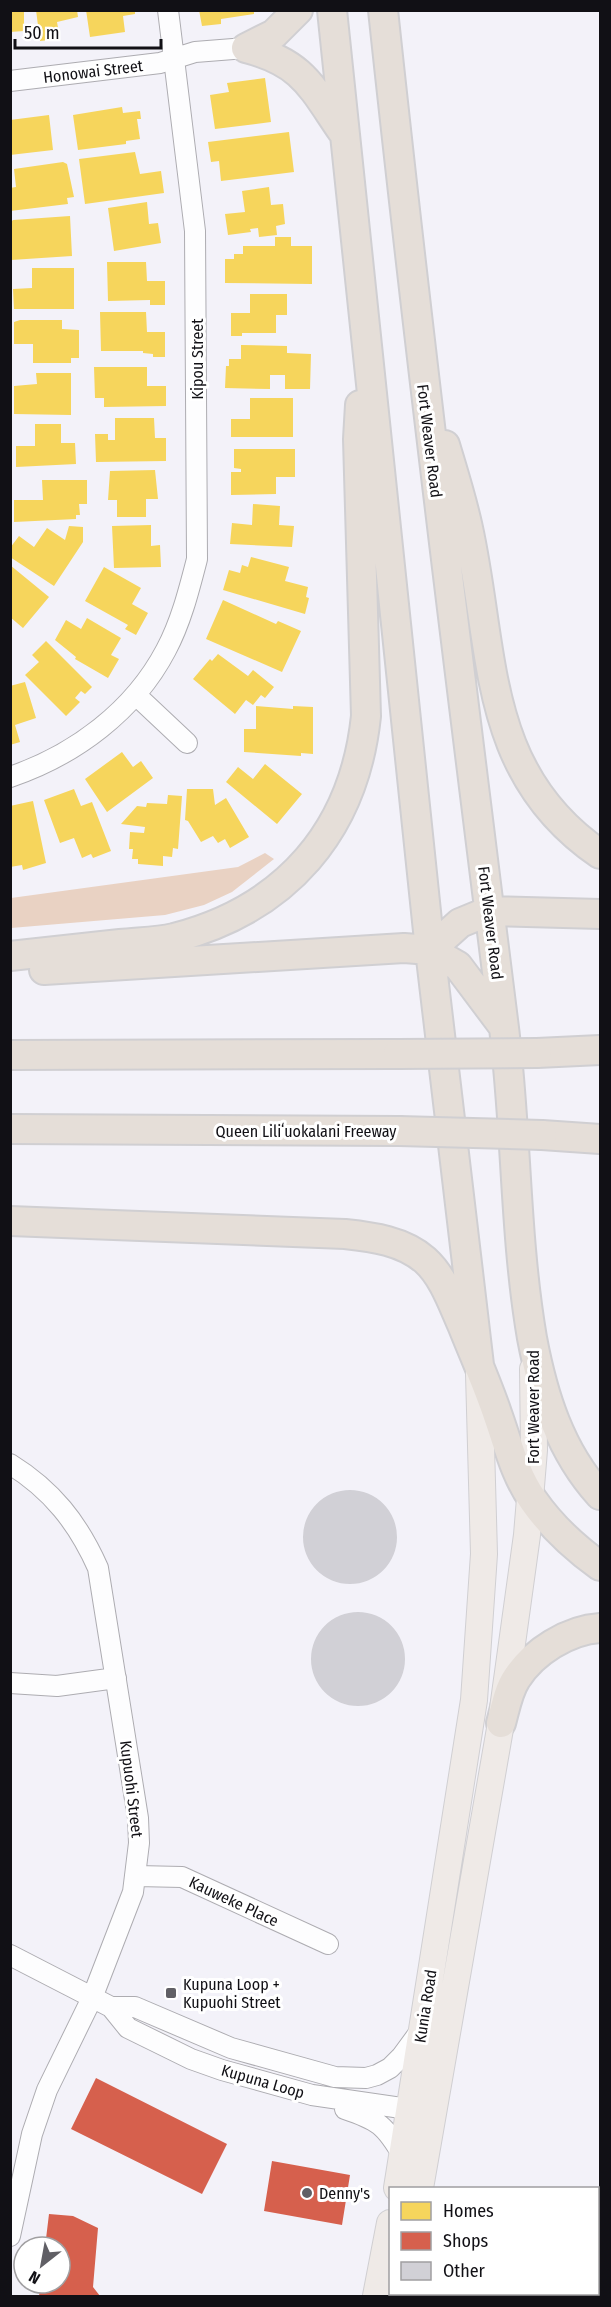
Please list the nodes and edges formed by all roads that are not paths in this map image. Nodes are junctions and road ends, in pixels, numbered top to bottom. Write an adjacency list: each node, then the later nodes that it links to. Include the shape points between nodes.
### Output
1 (168, 10): 6 (street, Kipou Street)
2 (298, 10): 5 (highway, via 274,34)
3 (332, 10): 8 (highway)
4 (383, 10): 10 (highway, Fort Weaver Road)
5 (246, 48): 6 (street, Honowai Street); 8 (highway, via 281,59 304,75)
6 (173, 58): 7 (street, Honowai Street, via 160,63); 11 (street, Kipou Street, via 195,231 197,559 185,604 166,650)
7 (10, 81)
8 (344, 134): 9 (highway)
9 (366, 322): 17 (highway); 18 (highway, via 358,439 366,716 361,756 340,811 323,841 299,870 271,895 217,925 172,938)
10 (420, 353): 14 (highway, via 468,528 496,701 509,740 528,778 554,812); 15 (highway, Fort Weaver Road)
11 (137, 696): 12 (street); 13 (street, Kipou Street, via 57,758)
12 (187, 743)
13 (10, 777)
14 (600, 854)
15 (489, 911): 16 (highway); 17 (highway, via 460,923); 20 (highway, Fort Weaver Road)
16 (600, 914)
17 (430, 950): 19 (highway, via 404,948); 20 (highway, via 458,966); 29 (highway)
18 (10, 956)
19 (10, 972)
20 (504, 1027): 28 (highway, Fort Weaver Road)
21 (600, 1050): 22 (highway, bridge)
22 (10, 1055)
23 (10, 1129): 25 (highway, Queen Liliʻuokalani Freeway, bridge)
24 (600, 1132): 25 (highway, Queen Liliʻuokalani Freeway)
25 (542, 1135): 26 (highway)
26 (600, 1138)
27 (10, 1221): 29 (highway, via 345,1234 390,1241 426,1261 441,1280)
28 (532, 1338): 31 (highway, via 555,1428 584,1478); 32 (main road, Fort Weaver Road)
29 (479, 1365): 32 (highway, via 509,1453); 44 (main road, Kunia Road, via 484,1554 474,1700)
30 (10, 1464): 35 (street, Kupuohi Street, via 51,1495 86,1541 98,1568)
31 (600, 1495)
32 (531, 1498): 33 (highway, via 553,1525); 37 (main road, Fort Weaver Road)
33 (600, 1566)
34 (600, 1628): 37 (highway, via 548,1645 516,1679)
35 (116, 1678): 36 (street, via 57,1686); 39 (street, Kupuohi Street, via 138,1818)
36 (10, 1683)
37 (501, 1723): 38 (main road, Fort Weaver Road)
38 (480, 1836): 46 (main road, Kunia Road)
39 (137, 1876): 40 (street, Kauweke Place, via 182,1877); 42 (street, Kupuohi Street)
40 (328, 1944)
41 (10, 1955): 42 (street, Kupuna Loop)
42 (92, 1998): 43 (street, Kupuna Loop); 48 (street, Kupuohi Street, via 47,2091)
43 (111, 2007): 44 (street, Kupuna Loop, via 135,2007 252,2055 335,2077 366,2078 390,2068); 45 (street, Kupuna Loop, via 128,2028 191,2059)
44 (421, 2030): 46 (main road, Kunia Road)
45 (312, 2095): 46 (street, Kupuna Loop); 47 (street, via 376,2121 389,2132)
46 (422, 2111): 47 (main road, Kunia Road); 50 (main road, Kunia Road)
47 (403, 2156): 49 (main road, Kunia Road)
48 (16, 2178): 52 (street, Kupuohi Street)
49 (397, 2187)
50 (420, 2187)
51 (389, 2228): 53 (main road)
52 (10, 2236)
53 (376, 2296)

